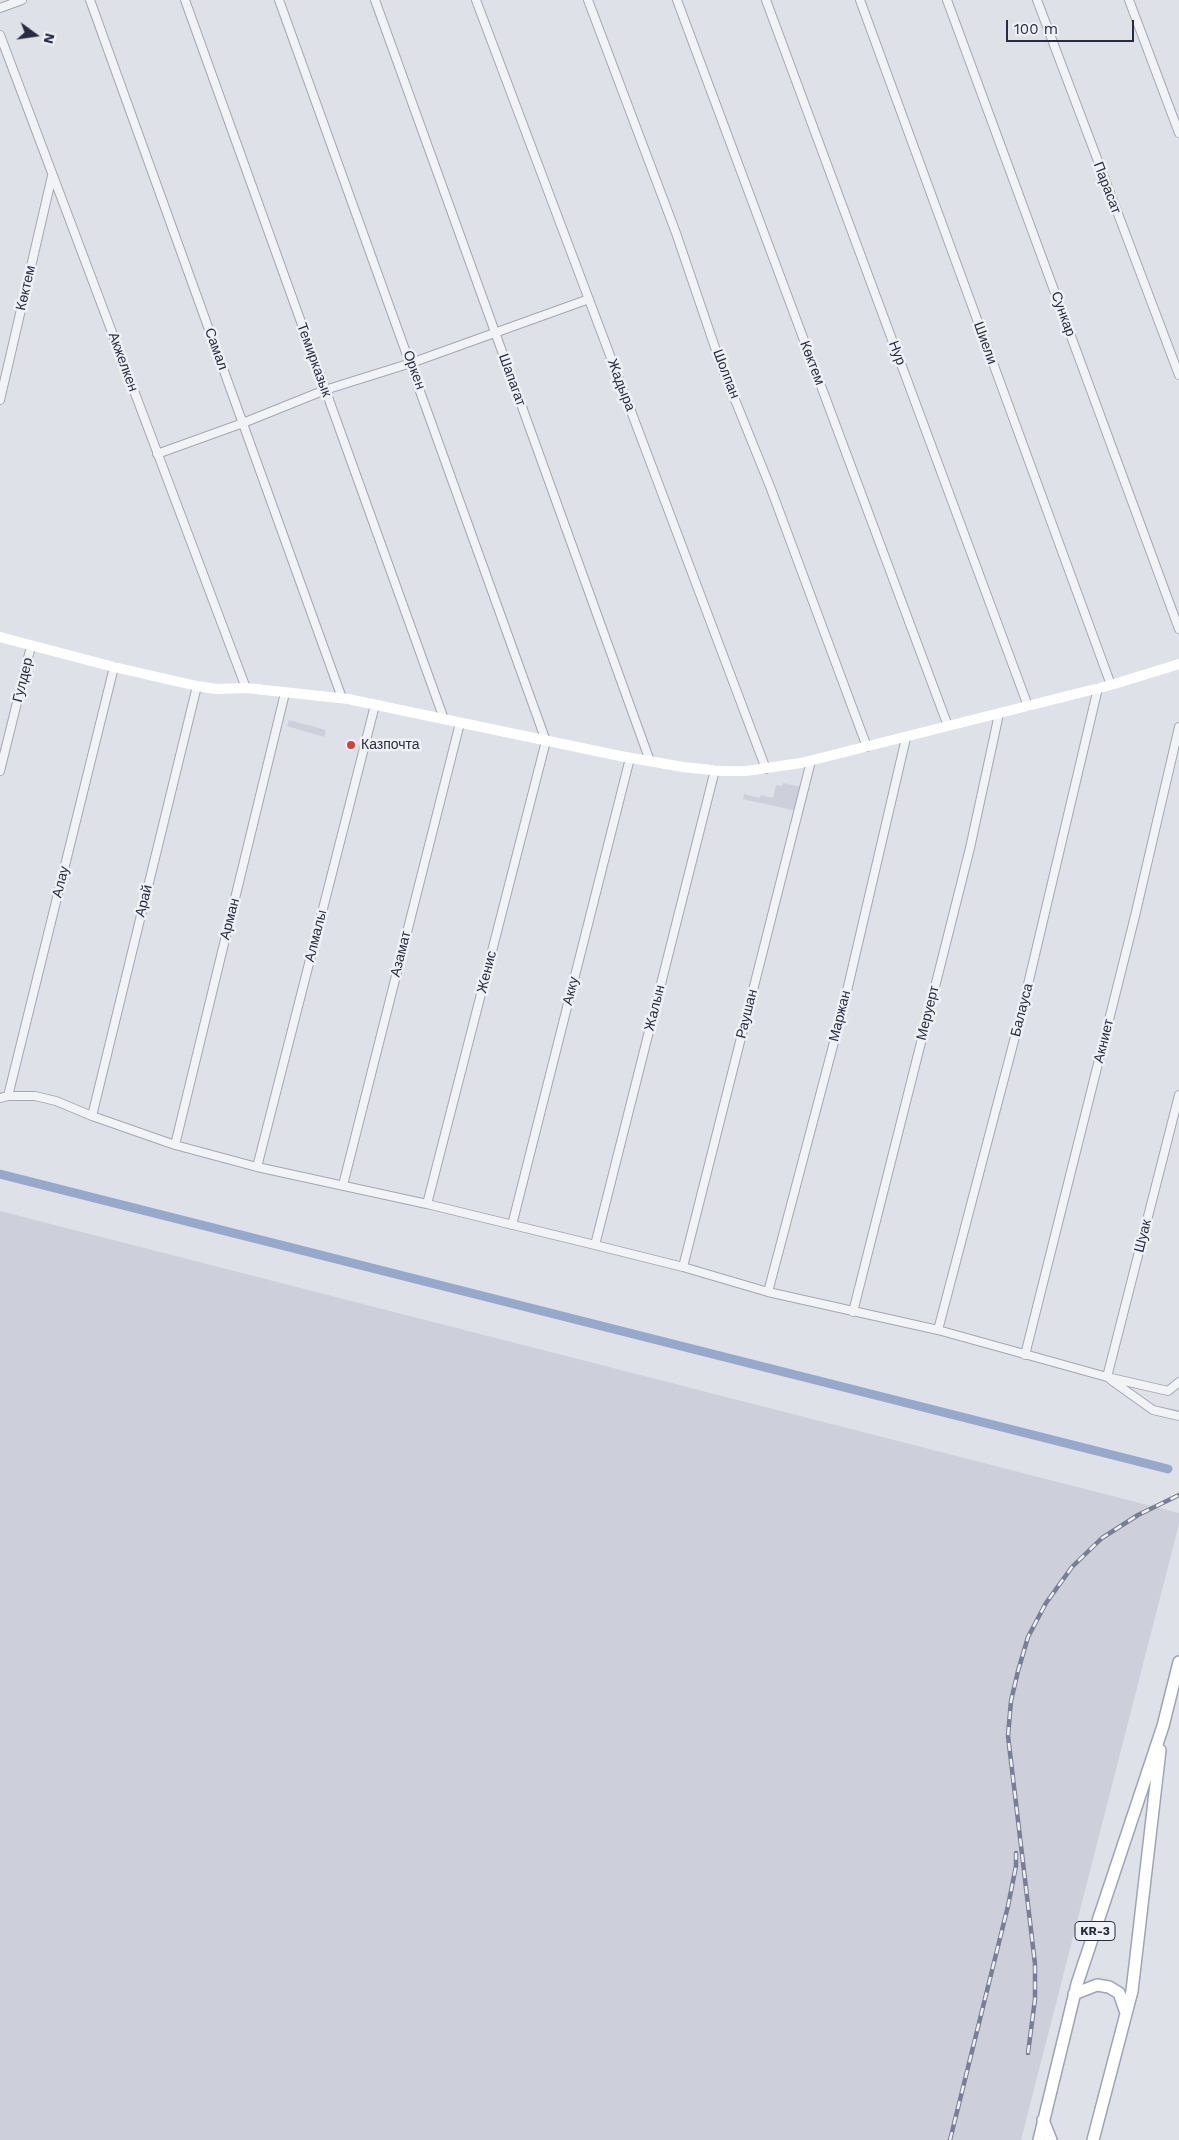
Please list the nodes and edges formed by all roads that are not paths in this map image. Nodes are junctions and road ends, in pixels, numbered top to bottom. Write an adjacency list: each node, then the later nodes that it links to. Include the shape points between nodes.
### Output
1 (22, 0): 14 (street)
2 (90, 0): 24 (street, Самал)
3 (185, 0): 22 (street, Темирказык)
4 (279, 0): 20 (street, Оркен)
5 (375, 0): 19 (street, Шапагат)
6 (476, 0): 18 (street, Жадыра)
7 (588, 0): 46 (street, Шолпан, via 676,233 721,364)
8 (677, 0): 42 (street, Көктем)
9 (766, 0): 38 (street, Нур)
10 (860, 0): 31 (street, Шиели)
11 (947, 0): 26 (street, Сункар)
12 (1036, 0): 21 (street, Парасат)
13 (1129, 0): 16 (street)
14 (0, 8)
15 (0, 35): 17 (street, Акжелкен)
16 (1179, 133)
17 (52, 176): 23 (street, Көктем); 25 (street, Акжелкен)
18 (589, 299): 19 (street); 50 (street, Жадыра)
19 (495, 333): 20 (street); 48 (street, Шапагат)
20 (411, 363): 22 (street); 45 (street, Оркен)
21 (1179, 375)
22 (325, 390): 24 (street); 40 (street, Темирказык)
23 (0, 400)
24 (243, 423): 25 (street); 36 (street, Самал)
25 (157, 454): 33 (street, Акжелкен)
26 (1179, 629)
27 (0, 637): 28 (street)
28 (31, 646): 30 (street); 52 (street, Гулдер)
29 (1179, 664): 31 (street)
30 (114, 667): 32 (street); 54 (street, Алау)
31 (1111, 685): 34 (street)
32 (197, 686): 33 (street); 55 (street, Арай)
33 (246, 688): 35 (street)
34 (1098, 688): 38 (street); 65 (street, Балауса, via 1024,1004)
35 (286, 693): 36 (street); 56 (street, Арман)
36 (342, 698): 37 (street)
37 (375, 705): 40 (street); 57 (street, Алмалы)
38 (1028, 706): 39 (street)
39 (999, 714): 42 (street); 64 (street, Меруерт, via 970,848)
40 (444, 720): 41 (street)
41 (460, 723): 45 (street); 58 (street, Азамат)
42 (948, 726): 44 (street)
43 (1179, 727): 66 (street, Акниет)
44 (906, 738): 46 (street); 63 (street, Маржан, via 843,1008)
45 (546, 741): 47 (street); 59 (street, Женис)
46 (867, 747): 49 (street)
47 (630, 758): 48 (street); 60 (street, Акку)
48 (650, 761): 51 (street)
49 (811, 761): 50 (street); 62 (street, Раушан)
50 (766, 769): 51 (street)
51 (716, 770): 61 (street, Жалын)
52 (0, 771)
53 (1179, 1095): 67 (street, Шуак)
54 (4, 1097): 55 (street, via 35,1096)
55 (92, 1116): 56 (street)
56 (175, 1145): 57 (street)
57 (257, 1166): 58 (street)
58 (342, 1185): 59 (street)
59 (427, 1204): 60 (street)
60 (512, 1224): 61 (street)
61 (595, 1245): 62 (street)
62 (683, 1267): 63 (street)
63 (768, 1292): 64 (street)
64 (853, 1312): 65 (street)
65 (938, 1330): 66 (street)
66 (1025, 1355): 67 (street)
67 (1107, 1377): 68 (street, via 1168,1391); 69 (street, via 1152,1410)
68 (1179, 1382)
69 (1179, 1416)
70 (1179, 1662): 71 (main road, KR-3)
71 (1163, 1726): 72 (main road, KR-3); 73 (main road, KR-3)
72 (1074, 1994): 73 (main road, via 1097,1985 1109,1986 1119,1993); 74 (main road, KR-3)
73 (1127, 2015): 77 (main road, KR-3)
74 (1043, 2120): 75 (main road, KR-3); 76 (main road)
75 (1039, 2140)
76 (1051, 2140)
77 (1093, 2140)

